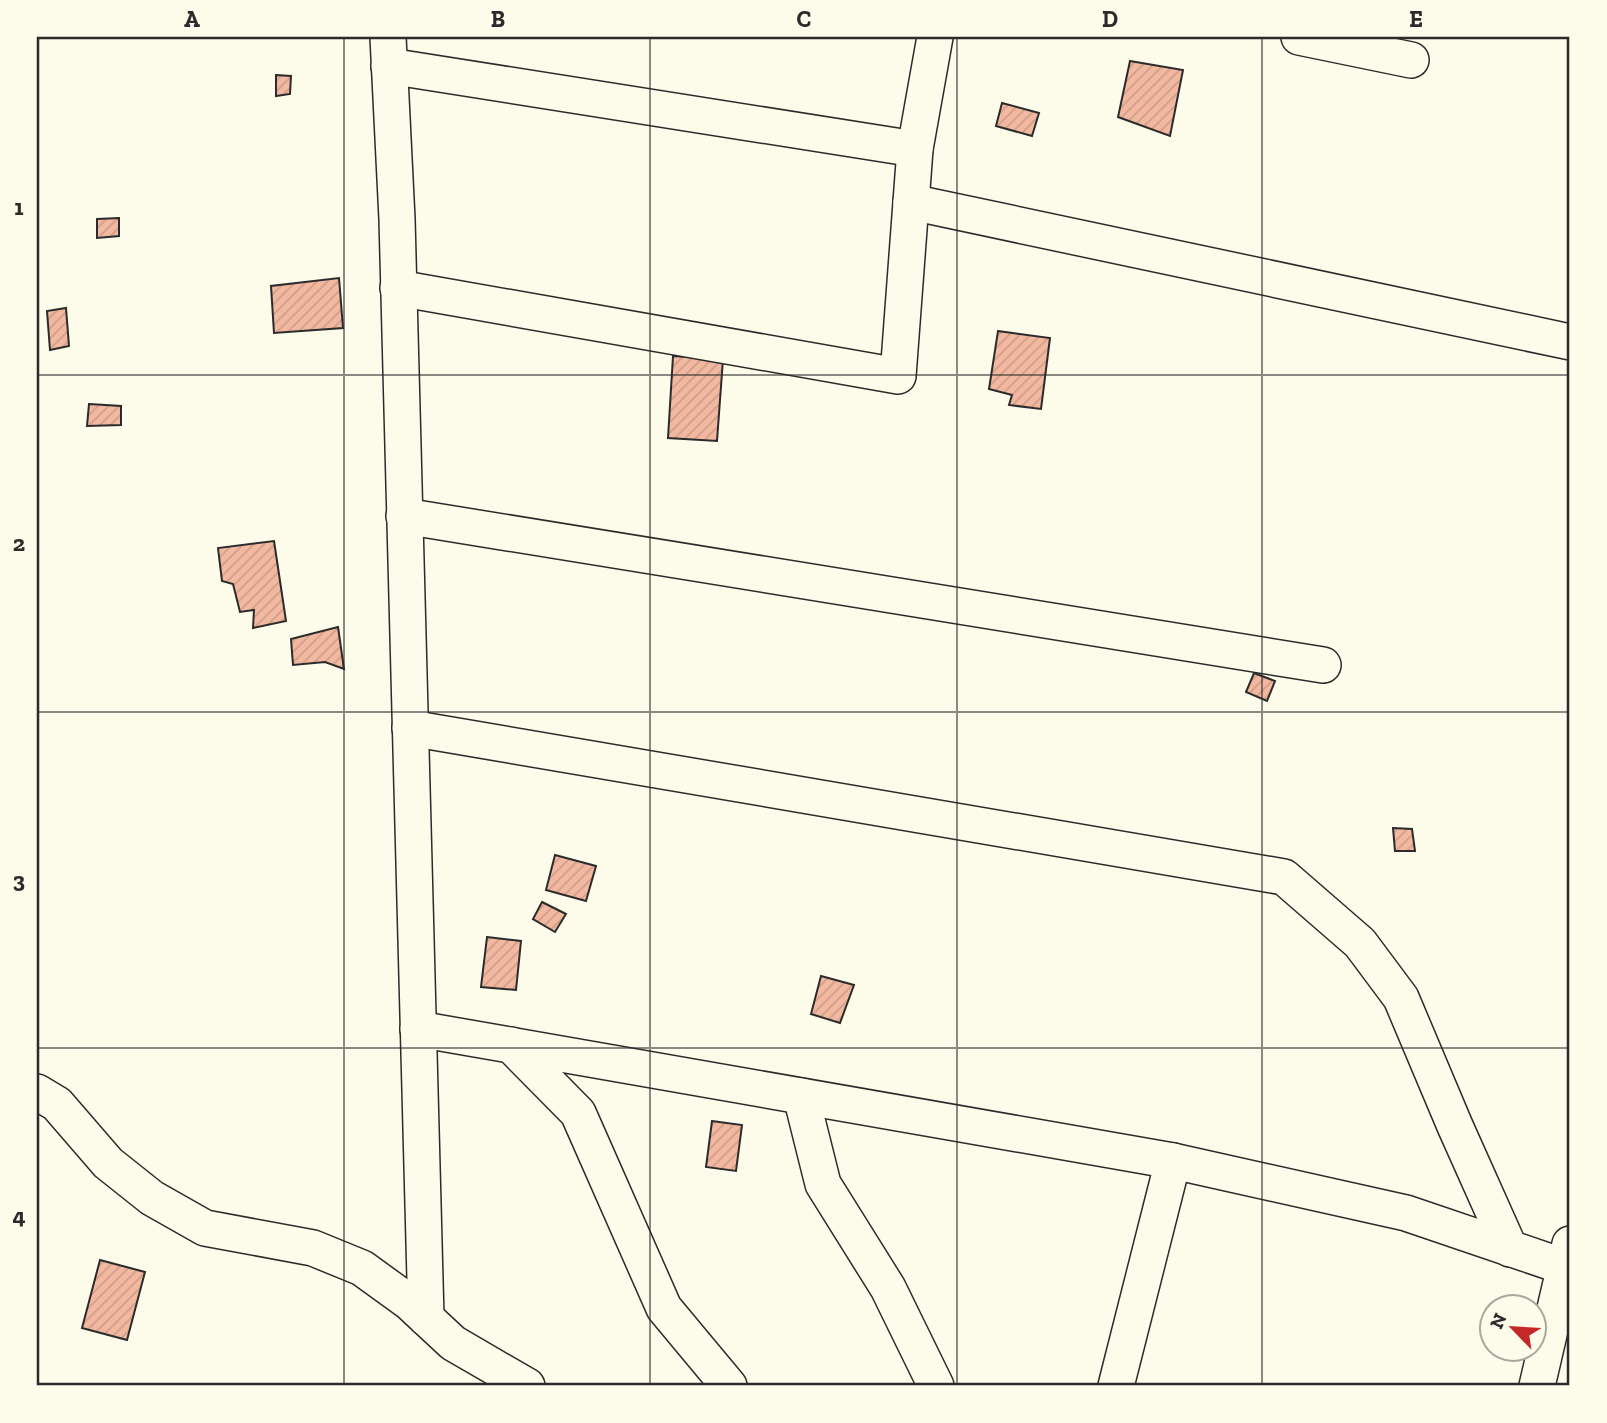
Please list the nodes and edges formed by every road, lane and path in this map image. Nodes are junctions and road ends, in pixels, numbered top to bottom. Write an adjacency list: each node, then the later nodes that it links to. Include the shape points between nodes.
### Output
1 (935, 37): 5 (street)
2 (1299, 37): 4 (street)
3 (389, 51): 5 (street); 7 (street)
4 (1411, 60)
5 (915, 149): 6 (street)
6 (911, 202): 7 (street, via 898,376); 8 (street)
7 (398, 288): 9 (street)
8 (1570, 342)
9 (404, 516): 10 (street); 11 (street)
10 (1324, 665)
11 (410, 729): 12 (street); 17 (street, via 1284,877 1360,943 1401,998)
12 (418, 1029): 13 (street); 19 (street)
13 (511, 1045): 15 (street); 21 (street, via 578,1113 664,1308)
14 (37, 1092): 19 (street, via 57,1104 108,1163 152,1198 205,1228 313,1248 362,1268)
15 (801, 1096): 16 (street); 22 (street, via 823,1184 888,1288)
16 (1173, 1161): 17 (street, via 1406,1213); 23 (street)
17 (1510, 1249): 18 (street)
18 (1568, 1256): 24 (street)
19 (426, 1318): 20 (street, via 453,1343)
20 (527, 1386)
21 (729, 1386)
22 (936, 1386)
23 (1116, 1386)
24 (1536, 1386)

